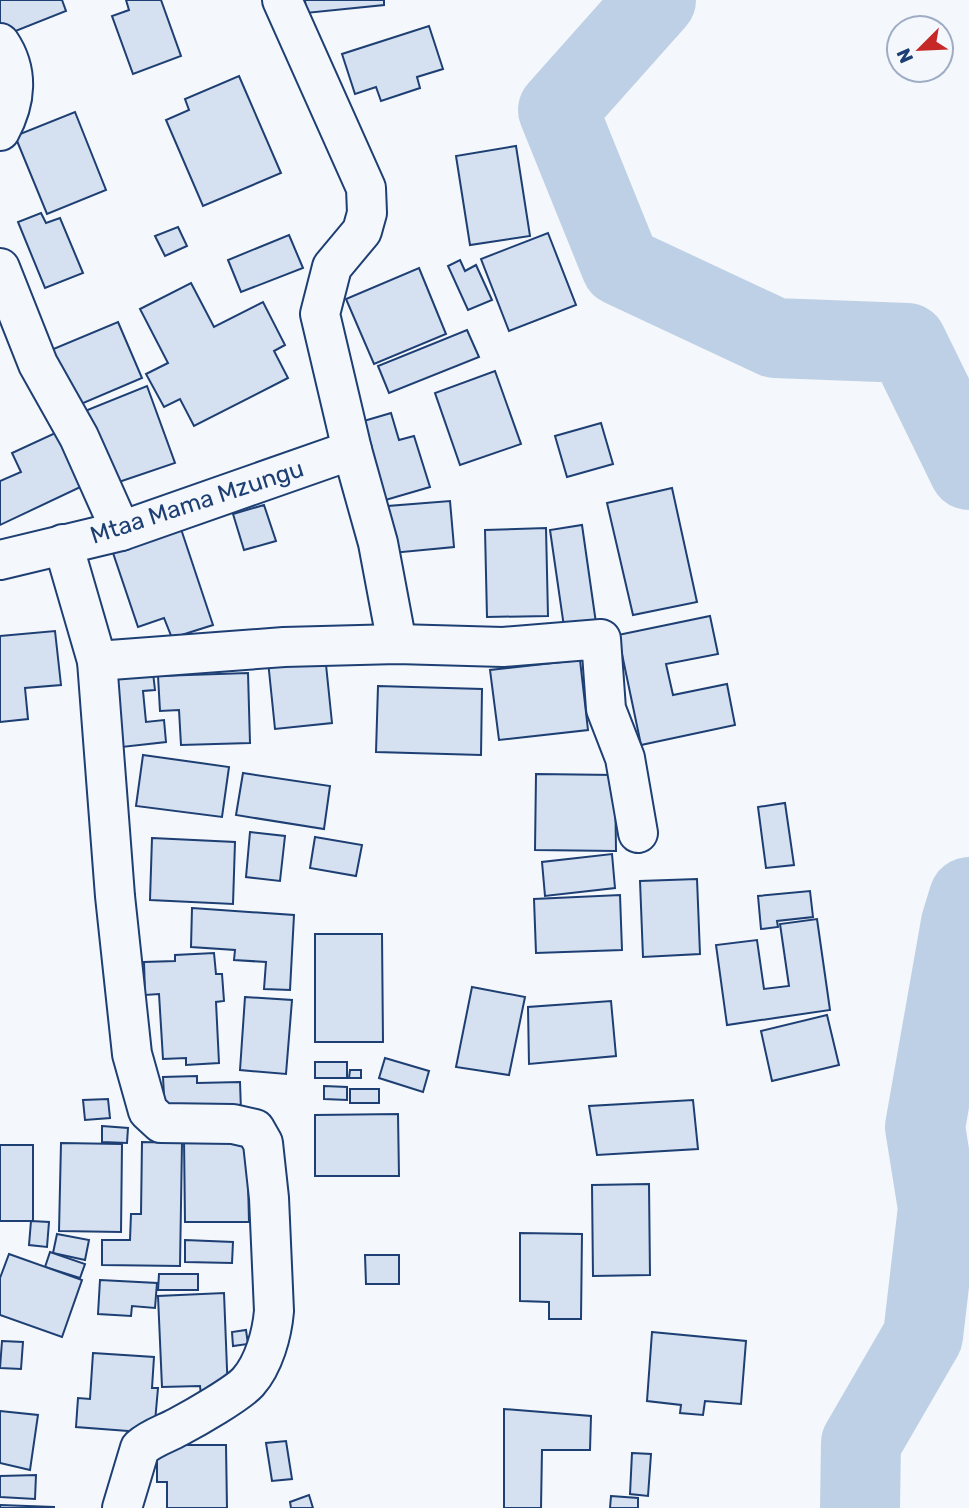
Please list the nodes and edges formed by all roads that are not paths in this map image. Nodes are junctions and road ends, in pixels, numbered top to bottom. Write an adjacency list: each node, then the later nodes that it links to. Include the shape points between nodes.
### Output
1 (282, 0): 5 (street, via 366,188 362,231 332,267 320,314)
2 (0, 43): 3 (street, via 11,59 14,94)
3 (0, 131)
4 (0, 268): 6 (street, via 38,364 79,437)
5 (352, 450): 6 (street, Mtaa Mama Mzungu); 9 (street, via 378,542)
6 (121, 531): 7 (street, Mtaa Mama Mzungu)
7 (63, 544): 8 (street, Mtaa Mama Mzungu); 10 (street)
8 (0, 560)
9 (397, 644): 10 (street); 11 (street, via 503,647 601,639 606,709 625,758)
10 (97, 661): 12 (street, via 132,1054 148,1111 161,1123 233,1124 255,1129 263,1143 274,1311 258,1366 247,1383 147,1441 140,1448)
11 (638, 832)
12 (122, 1508)

